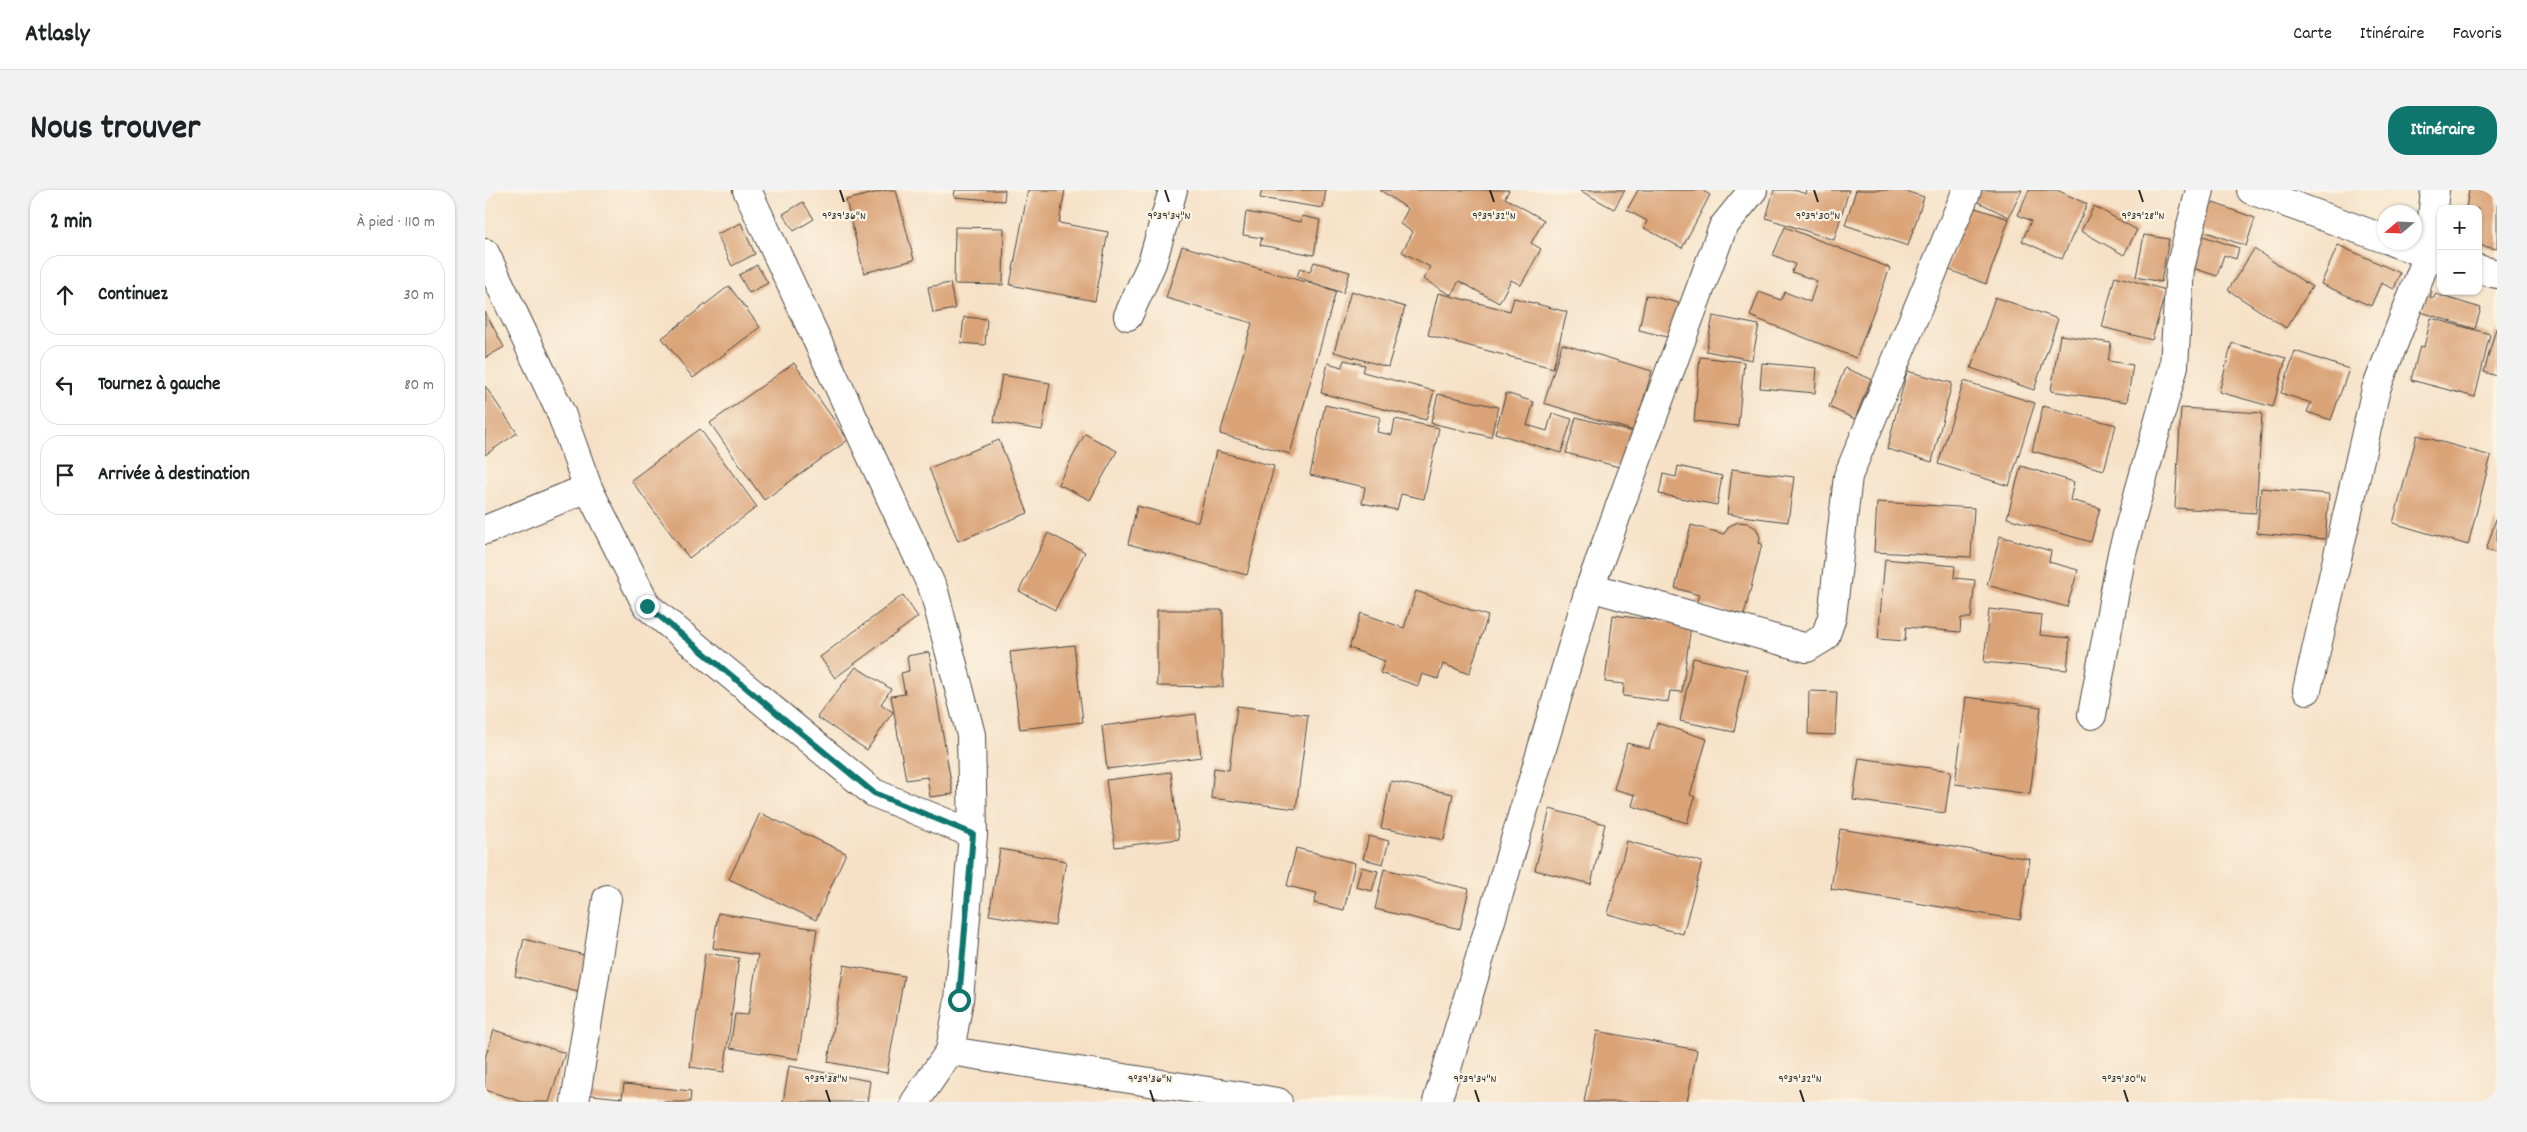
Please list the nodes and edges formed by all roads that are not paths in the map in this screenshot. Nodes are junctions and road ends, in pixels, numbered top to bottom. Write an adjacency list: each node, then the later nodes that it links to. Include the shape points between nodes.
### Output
1 (747, 190): 20 (street, via 934,591 971,735)
2 (1173, 190): 14 (street, via 1152,263)
3 (1753, 190): 17 (street, via 1723,228)
4 (1967, 190): 17 (street, via 1848,476 1832,617 1825,637 1807,648)
5 (2200, 190): 19 (street, via 2180,268 2174,366 2122,553)
6 (2251, 190): 8 (street)
7 (2435, 190): 11 (street)
8 (2377, 236)
9 (2415, 250): 11 (street)
10 (485, 253): 15 (street, via 561,413)
11 (2434, 257): 18 (street, via 2376,389)
12 (2482, 270): 13 (street)
13 (2497, 274)
14 (1128, 316)
15 (587, 488): 16 (street); 20 (street, via 647,606 874,793)
16 (485, 530)
17 (1590, 587): 26 (street)
18 (2307, 690)
19 (2091, 715)
20 (973, 834): 22 (street, via 959,1000)
21 (607, 899): 23 (street)
22 (950, 1051): 24 (street); 25 (street)
23 (575, 1102)
24 (915, 1102)
25 (1278, 1102)
26 (1437, 1102)

